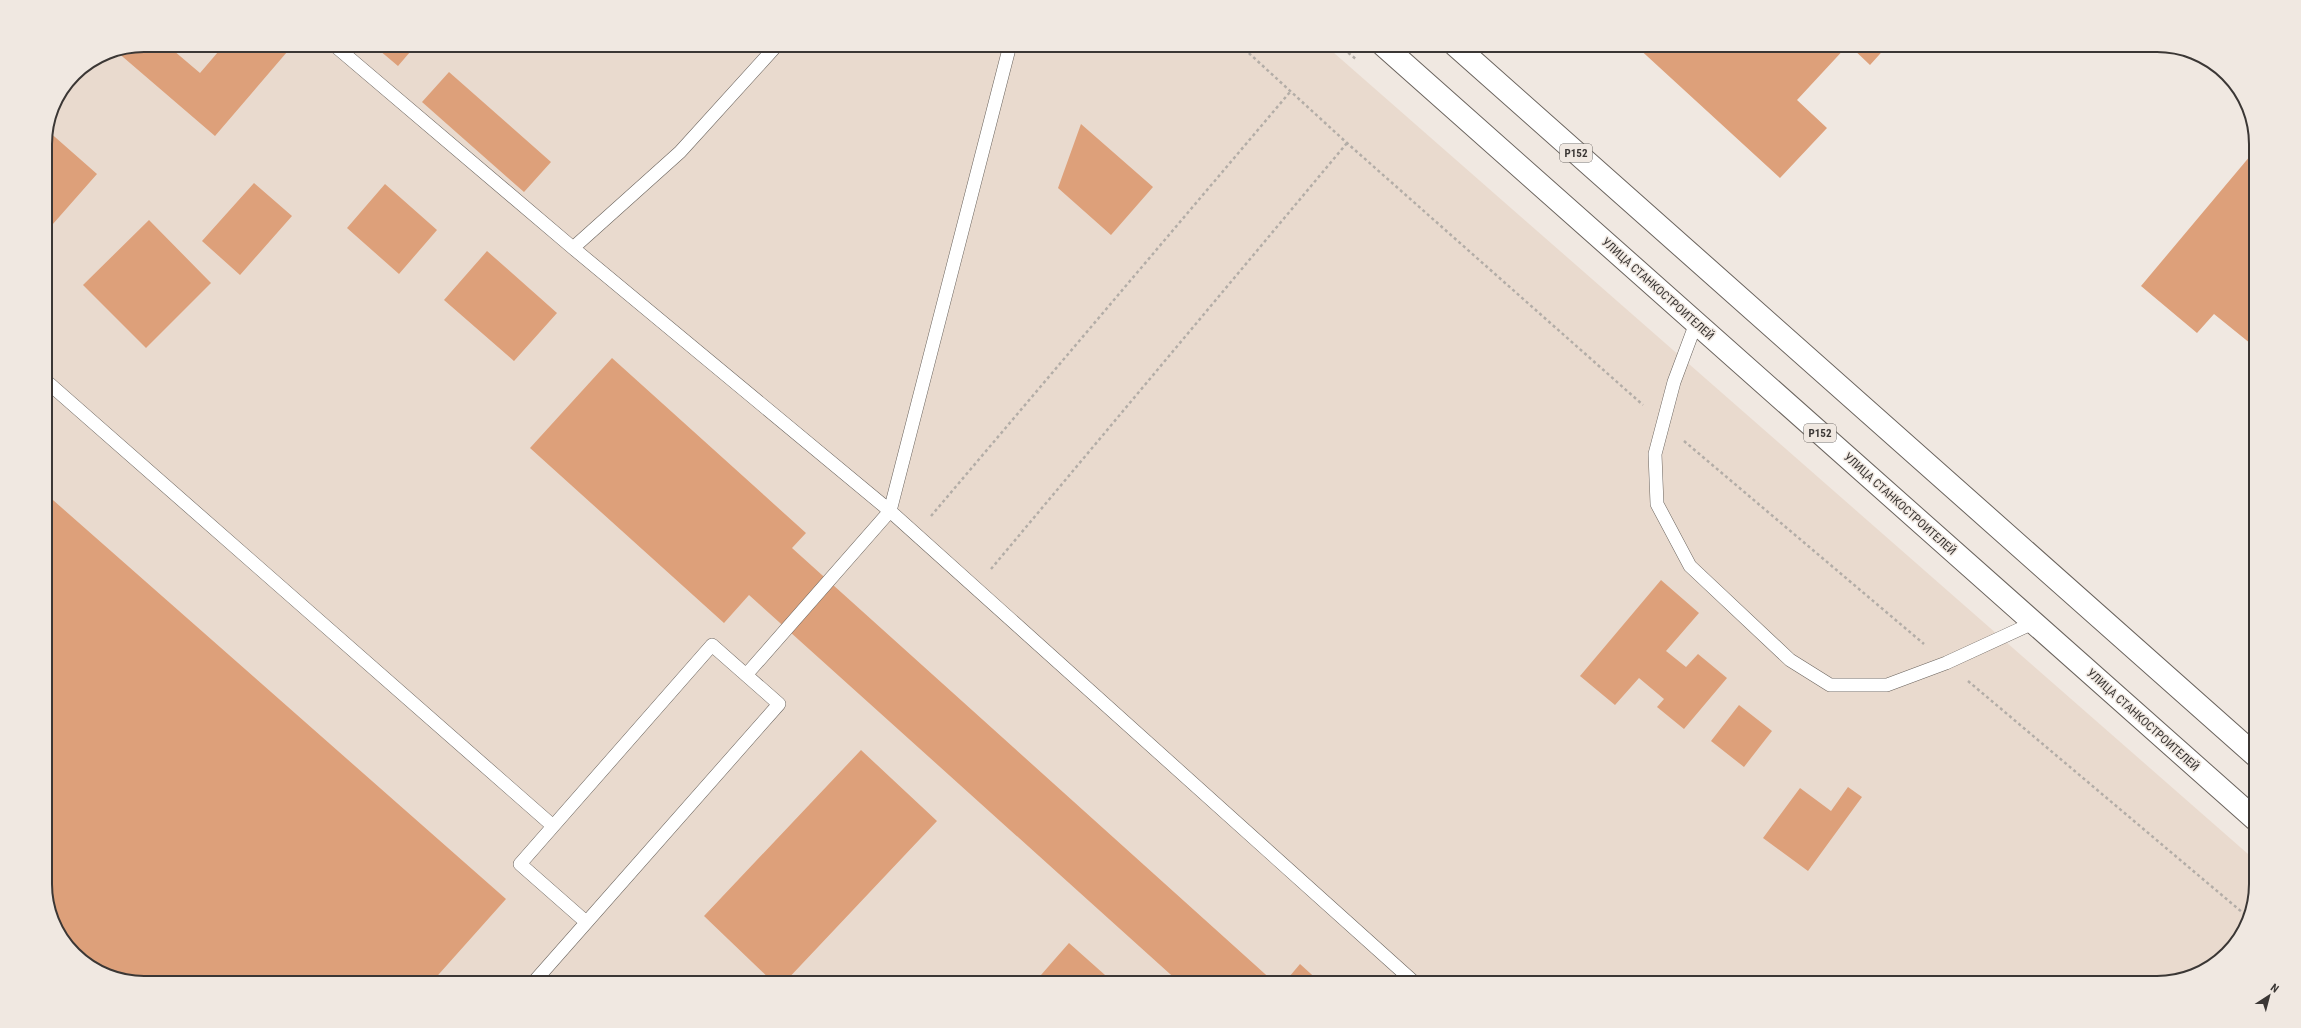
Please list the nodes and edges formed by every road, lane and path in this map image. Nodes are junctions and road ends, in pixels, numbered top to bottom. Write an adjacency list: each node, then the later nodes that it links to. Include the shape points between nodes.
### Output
1 (342, 52): 9 (lane)
2 (771, 52): 9 (lane, via 680,152)
3 (1008, 52): 13 (lane)
4 (1247, 52): 7 (path)
5 (1391, 52): 10 (main road, УЛИЦА СТАНКОСТРОИТЕЛЕЙ / Р152)
6 (1463, 52): 19 (main road, Р152)
7 (1290, 92): 8 (path); 14 (path)
8 (1347, 143): 12 (path); 15 (path)
9 (573, 248): 13 (lane)
10 (1696, 323): 12 (lane, via 1674,382); 16 (main road, УЛИЦА СТАНКОСТРОИТЕЛЕЙ / Р152)
11 (52, 386): 21 (lane)
12 (1663, 423): 17 (path); 17 (lane, via 1655,454 1657,504 1690,566 1790,660 1830,685 1887,685)
13 (890, 511): 14 (lane); 18 (lane)
14 (915, 534): 15 (lane)
15 (975, 588): 25 (lane)
16 (2033, 622): 17 (lane); 20 (main road, УЛИЦА СТАНКОСТРОИТЕЛЕЙ / Р152)
17 (1946, 663): 22 (path)
18 (746, 675): 21 (lane, via 712,645); 23 (lane, via 779,704)
19 (2249, 750)
20 (2249, 814)
21 (553, 826): 23 (lane, via 520,864)
22 (2244, 914)
23 (586, 922): 24 (lane)
24 (539, 976)
25 (1406, 976)

